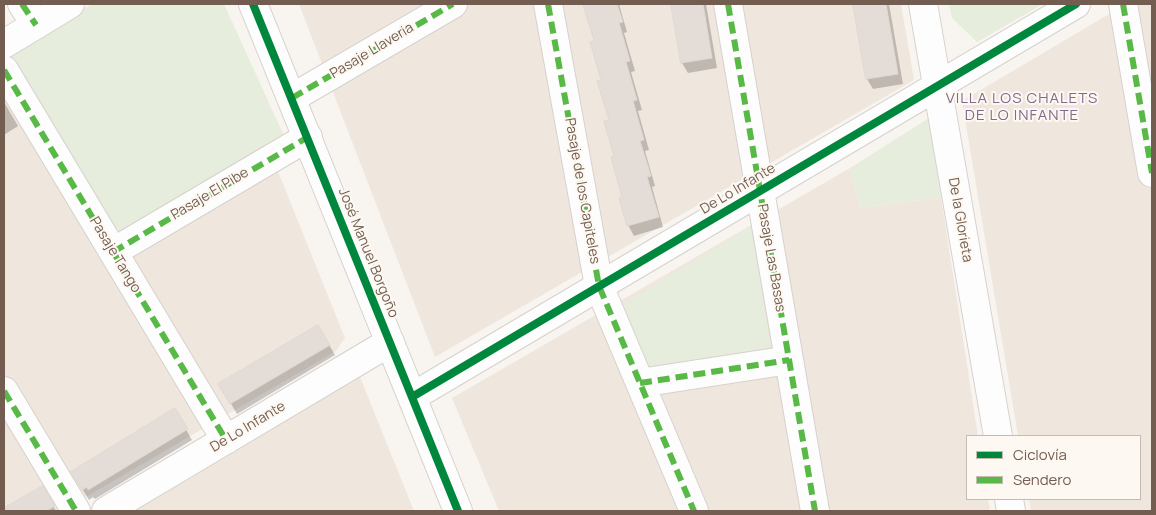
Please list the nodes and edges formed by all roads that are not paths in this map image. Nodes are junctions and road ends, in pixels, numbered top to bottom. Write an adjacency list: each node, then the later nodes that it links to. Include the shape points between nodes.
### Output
1 (70, 4): 9 (street)
2 (253, 4): 13 (street, José Manuel Borgoño)
3 (453, 4): 13 (street, Pasaje Llaveria)
4 (548, 4): 18 (street, Pasaje de los Capiteles)
5 (728, 4): 16 (street, Pasaje Las Basas)
6 (923, 4): 12 (street, De la Glorieta)
7 (1076, 4): 12 (street, De Lo Infante)
8 (1123, 4): 15 (street)
9 (29, 15): 10 (street)
10 (4, 44)
11 (4, 70): 17 (street, Pasaje Tango)
12 (937, 86): 16 (street, De Lo Infante); 24 (street, De la Glorieta)
13 (292, 98): 14 (street, José Manuel Borgoño)
14 (308, 136): 17 (street, Pasaje El Pibe); 19 (street, José Manuel Borgoño)
15 (1152, 173)
16 (760, 191): 18 (street, De Lo Infante); 20 (street, Pasaje Las Basas)
17 (113, 252): 25 (street, Pasaje Tango)
18 (599, 286): 21 (street, Pasaje de los Capiteles); 23 (street, De Lo Infante)
19 (390, 342): 23 (street, José Manuel Borgoño); 25 (street, De Lo Infante)
20 (789, 360): 21 (street); 30 (street, Pasaje Las Basas)
21 (640, 383): 29 (street, Pasaje de los Capiteles)
22 (4, 391): 26 (street)
23 (412, 397): 28 (street, José Manuel Borgoño)
24 (998, 435)
25 (226, 440): 27 (street, De Lo Infante)
26 (76, 511)
27 (106, 511)
28 (458, 511)
29 (694, 511)
30 (815, 511)

